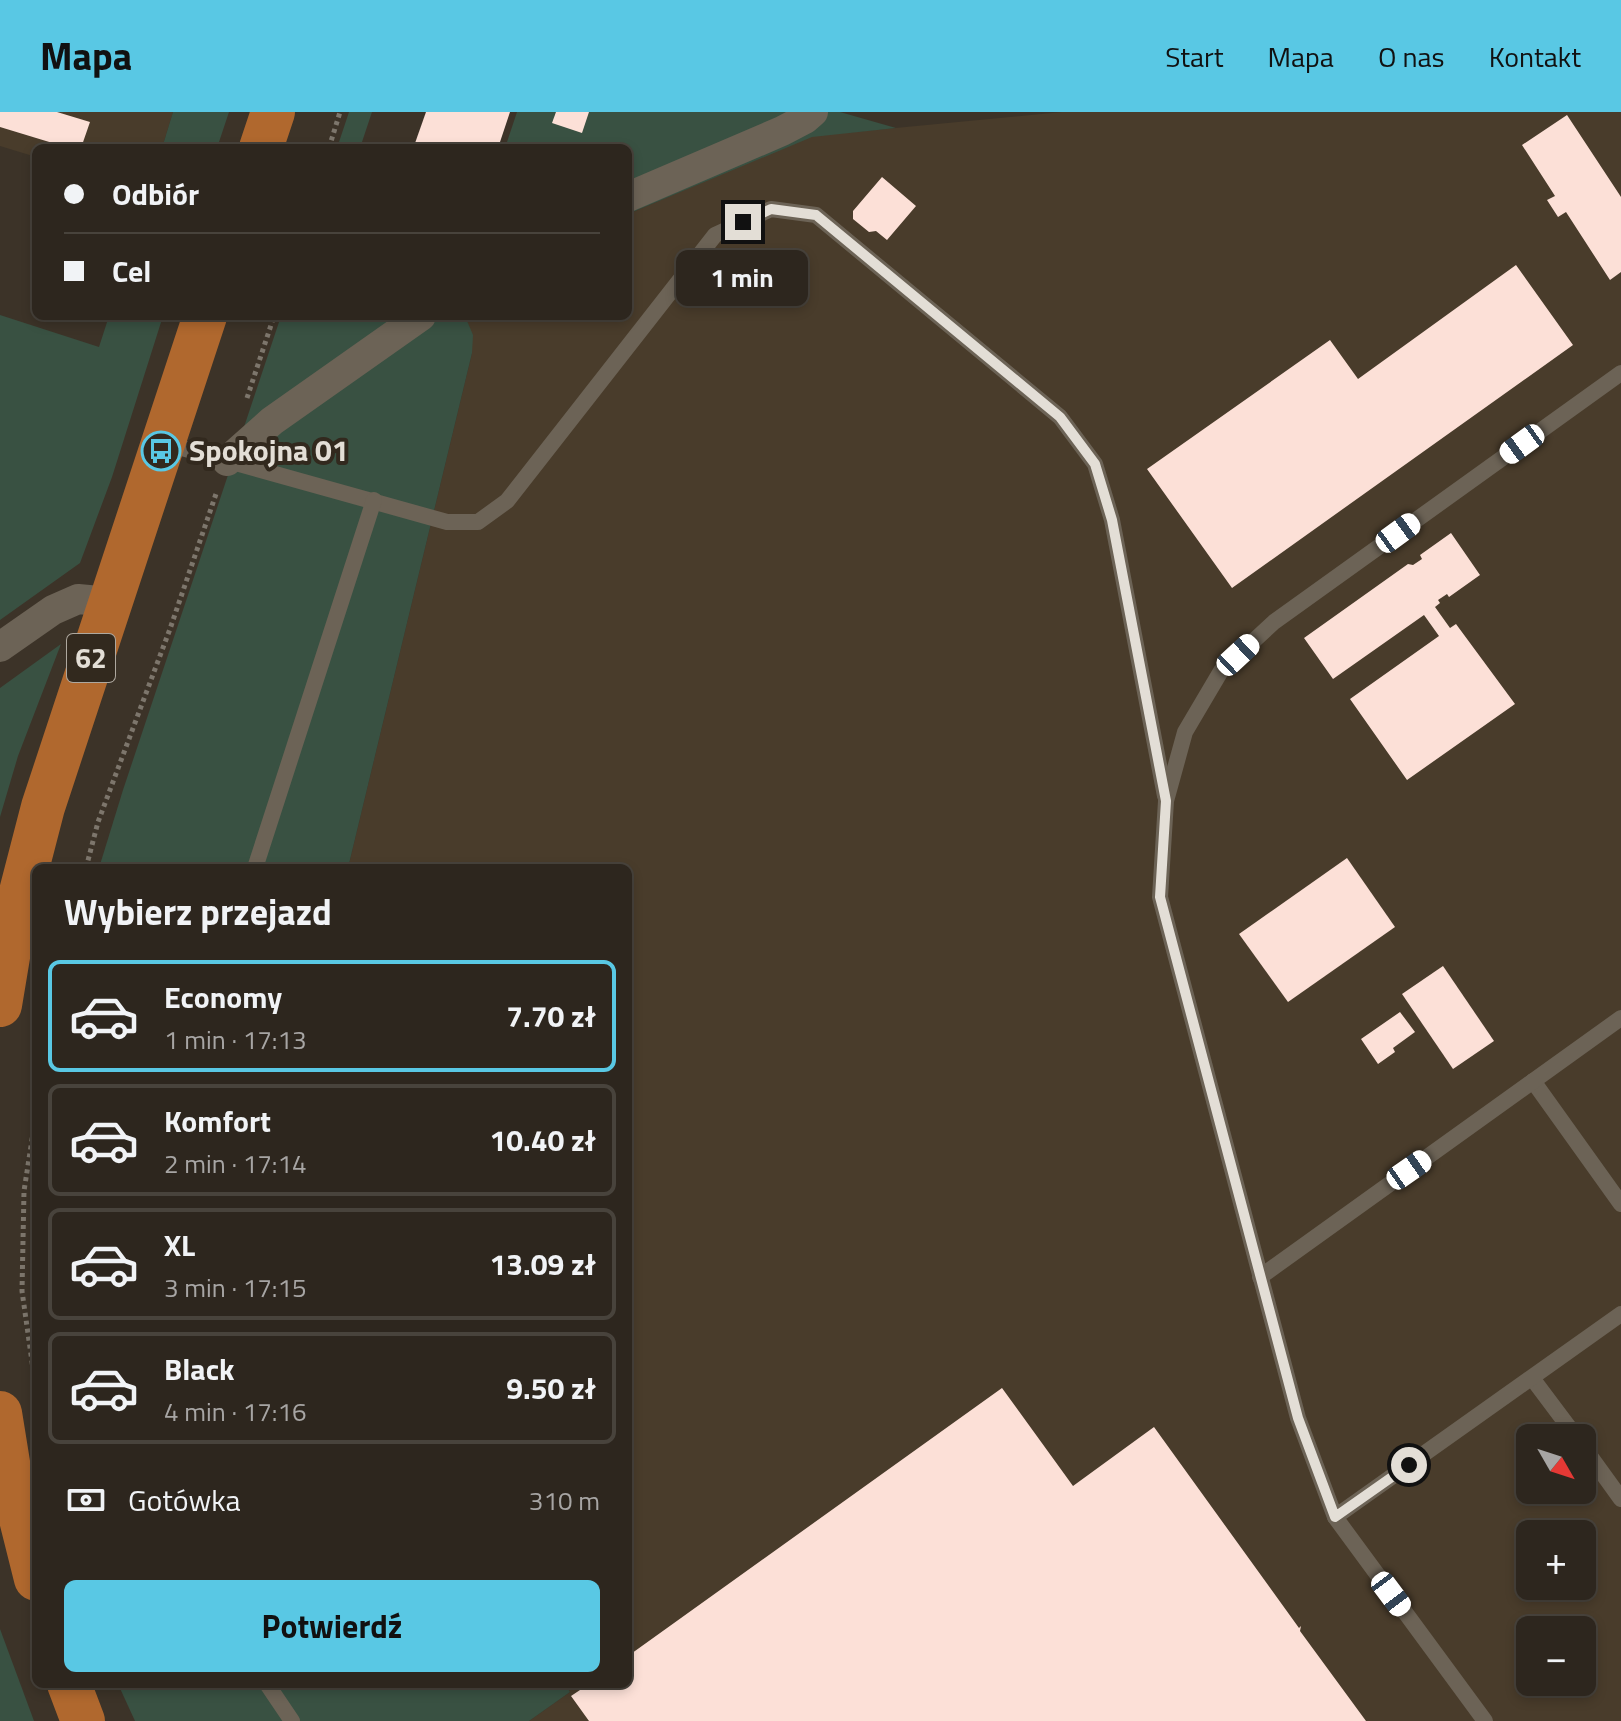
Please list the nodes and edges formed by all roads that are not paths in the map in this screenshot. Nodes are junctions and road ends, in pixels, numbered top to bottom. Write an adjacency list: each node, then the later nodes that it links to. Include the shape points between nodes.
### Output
1 (273, 112): 3 (main road)
2 (813, 112): 4 (street, via 782,131)
3 (262, 144)
4 (632, 195)
5 (204, 320): 8 (main road, 62)
6 (415, 320): 9 (street, via 272,421)
7 (1621, 373): 13 (lane, via 1274,622 1221,671 1185,732)
8 (164, 443): 9 (lane); 11 (main road, 62)
9 (227, 461): 10 (lane)
10 (374, 500): 13 (lane, via 447,522 478,522 507,501 715,235 771,209 816,215 1060,417 1095,464 1112,520); 14 (lane)
11 (110, 602): 12 (street, via 78,599); 15 (main road, 62, via 43,807 15,915)
12 (0, 647)
13 (1166, 801): 19 (lane, via 1160,897)
14 (256, 864)
15 (0, 1005)
16 (1621, 1018): 17 (lane)
17 (1533, 1081): 18 (lane); 19 (lane)
18 (1621, 1204)
19 (1260, 1277): 26 (lane, via 1298,1418)
20 (1621, 1314): 21 (lane)
21 (1532, 1378): 23 (lane); 26 (lane)
22 (0, 1413): 27 (main road)
23 (1566, 1424)
24 (1596, 1464): 25 (lane)
25 (1621, 1499)
26 (1335, 1517): 32 (lane)
27 (32, 1563)
28 (71, 1688): 30 (main road)
29 (270, 1688): 31 (lane)
30 (83, 1721)
31 (292, 1721)
32 (1485, 1721)

